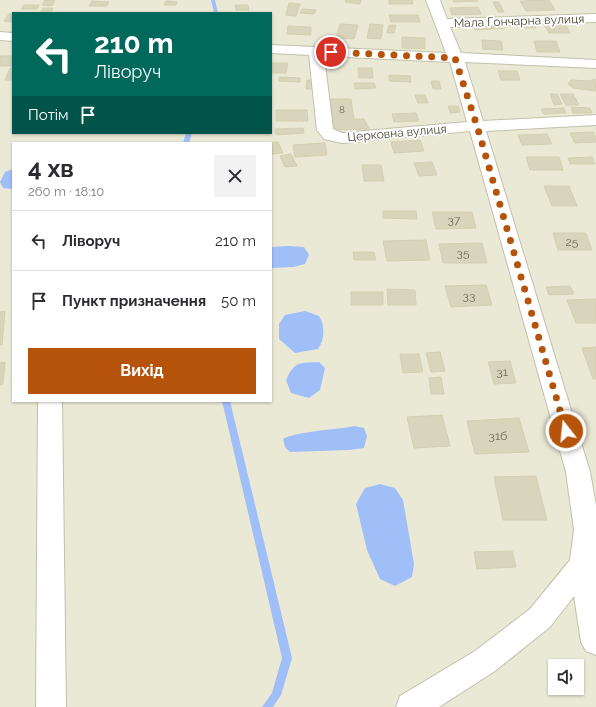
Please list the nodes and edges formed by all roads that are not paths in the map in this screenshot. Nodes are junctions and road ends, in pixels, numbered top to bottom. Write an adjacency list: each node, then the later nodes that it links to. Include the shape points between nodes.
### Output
1 (433, 0): 3 (street)
2 (596, 18): 3 (street, Мала Гончарна вулиця)
3 (443, 23): 8 (street)
4 (0, 36): 5 (street)
5 (12, 37)
6 (272, 49): 7 (street)
7 (316, 52): 8 (street); 11 (street, Церковна вулиця, via 325,130 330,136 342,138)
8 (455, 58): 9 (street); 11 (street)
9 (596, 64)
10 (596, 120): 11 (street, Церковна вулиця)
11 (477, 126): 13 (street, via 578,472)
12 (50, 402): 16 (street)
13 (589, 501): 14 (street)
14 (584, 564): 15 (street); 17 (street, via 540,618 485,661)
15 (596, 642)
16 (51, 707)
17 (411, 707)

